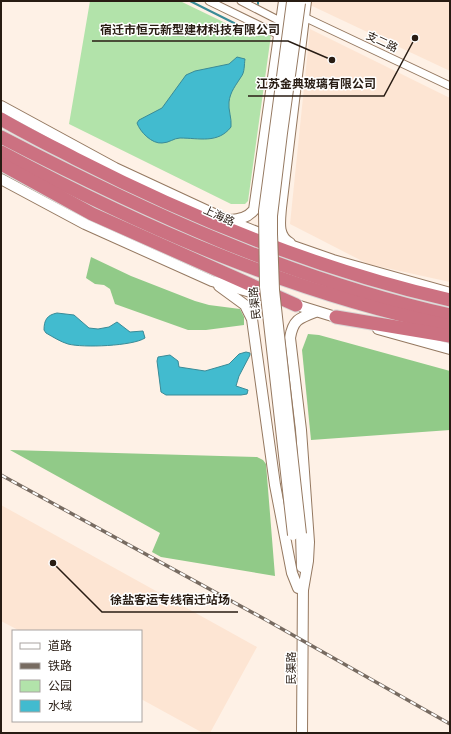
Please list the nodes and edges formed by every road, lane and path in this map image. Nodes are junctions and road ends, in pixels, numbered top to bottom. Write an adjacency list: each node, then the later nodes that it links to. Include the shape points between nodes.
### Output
1 (209, 1): 6 (street)
2 (241, 1): 5 (street)
3 (296, 1): 4 (main road); 5 (main road); 26 (main road, 民渠路, bridge, via 272,234 274,290)
4 (304, 17): 7 (street, 支二路); 15 (main road, via 280,222 284,239)
5 (280, 21): 6 (main road)
6 (278, 35): 14 (main road, via 254,210 243,218)
7 (450, 86)
8 (1, 107): 9 (main road, 上海路)
9 (6, 115): 14 (main road, 上海路); 18 (highway, via 90,166 194,215 276,249 382,283)
10 (1, 137): 21 (highway, 上海路, via 126,200 252,254 349,288)
11 (1, 152): 23 (highway, via 91,200 198,248 350,301)
12 (1, 164): 19 (highway, via 92,214)
13 (1, 179): 16 (main road, via 84,224)
14 (228, 220): 15 (main road, 上海路)
15 (304, 250): 17 (main road, 上海路)
16 (212, 281): 19 (main road); 26 (main road, via 245,305 252,319 276,485 292,573)
17 (450, 293)
18 (450, 300)
19 (296, 305): 20 (main road)
20 (315, 312): 22 (main road); 26 (main road, via 299,318 292,327 290,338 301,430 309,542 308,561)
21 (450, 315)
22 (336, 317): 24 (highway); 25 (main road)
23 (450, 326)
24 (450, 336)
25 (450, 349)
26 (301, 589): 27 (main road, 民渠路)
27 (302, 733)

